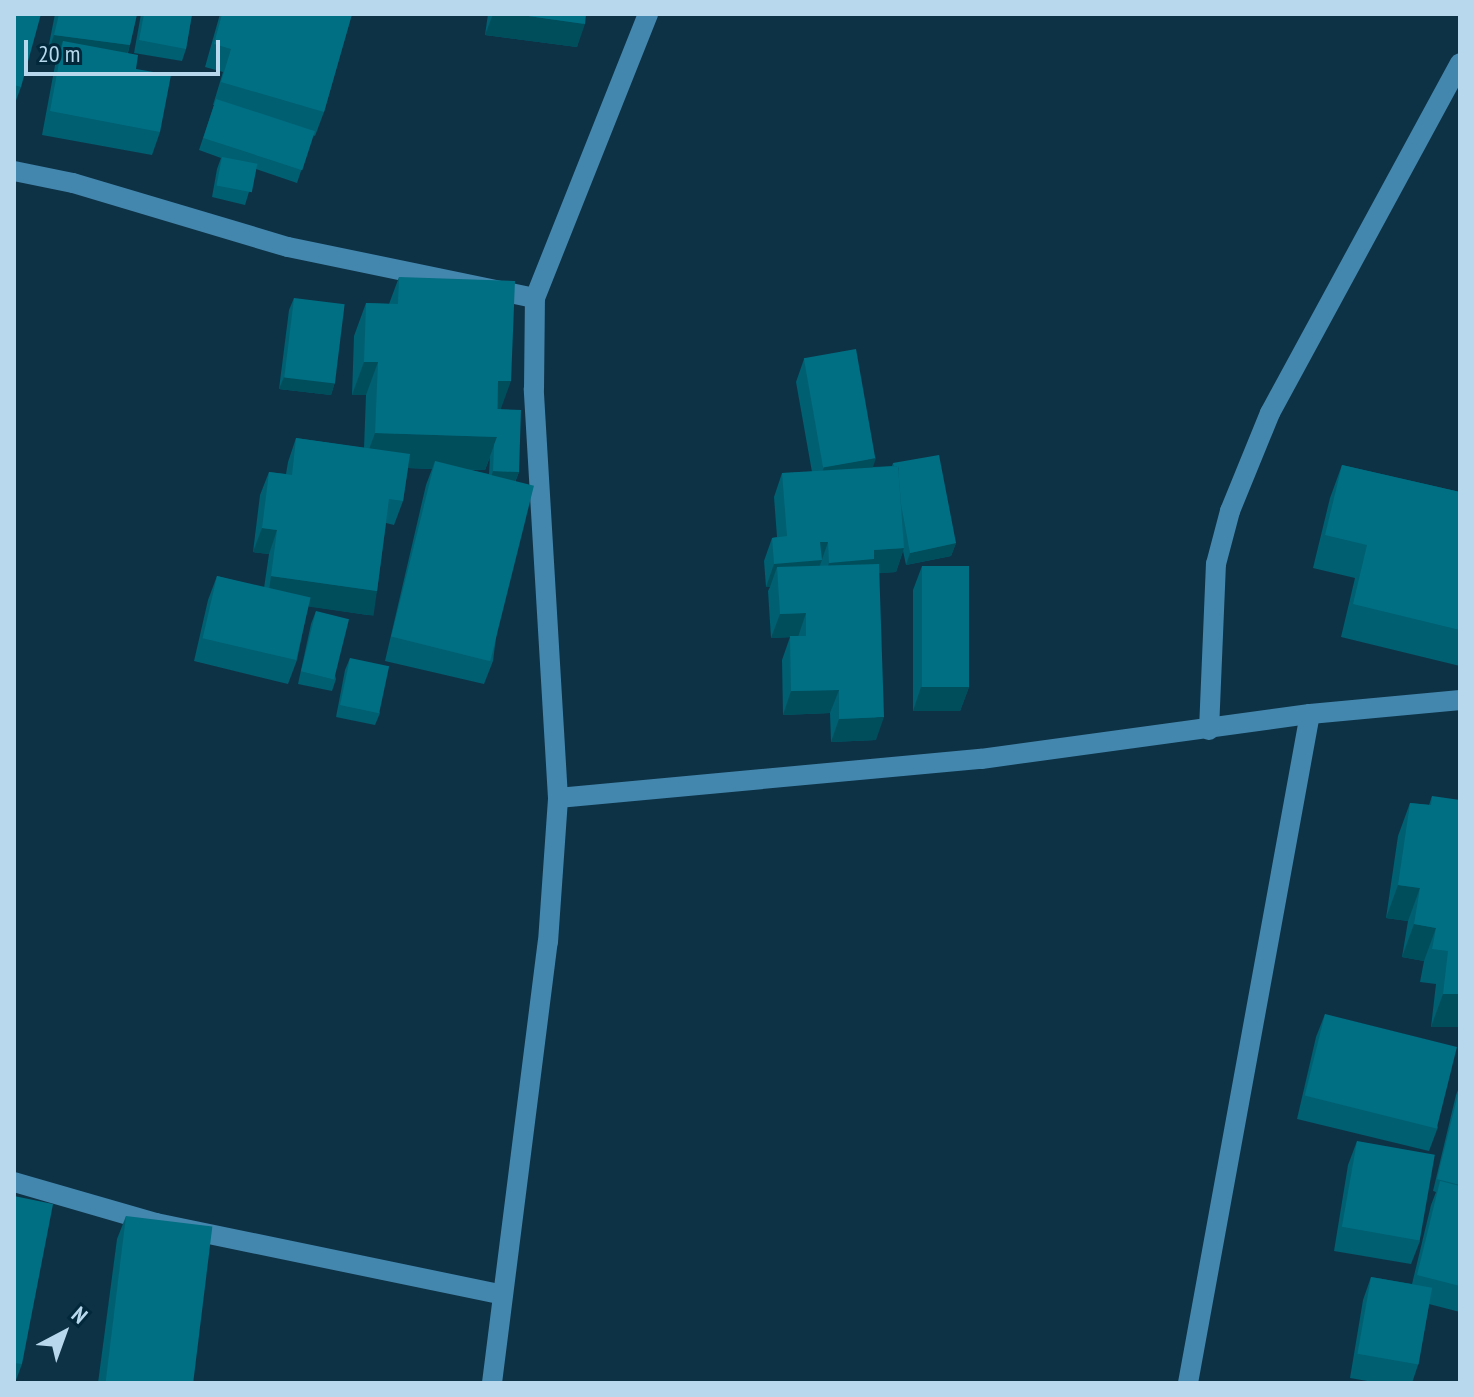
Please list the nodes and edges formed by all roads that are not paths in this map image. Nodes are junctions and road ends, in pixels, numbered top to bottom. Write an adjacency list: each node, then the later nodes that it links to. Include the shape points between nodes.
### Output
1 (648, 14): 4 (street)
2 (1460, 63): 7 (street, via 1270,413 1230,511 1216,564)
3 (14, 171): 4 (street, via 73,183 288,247)
4 (535, 298): 8 (street, via 534,389)
5 (1460, 700): 6 (street)
6 (1310, 714): 7 (street); 12 (street)
7 (1209, 730): 8 (street, via 981,759)
8 (558, 798): 10 (street, via 548,942)
9 (14, 1182): 10 (street, via 156,1223)
10 (503, 1295): 11 (street)
11 (492, 1383)
12 (1188, 1383)

